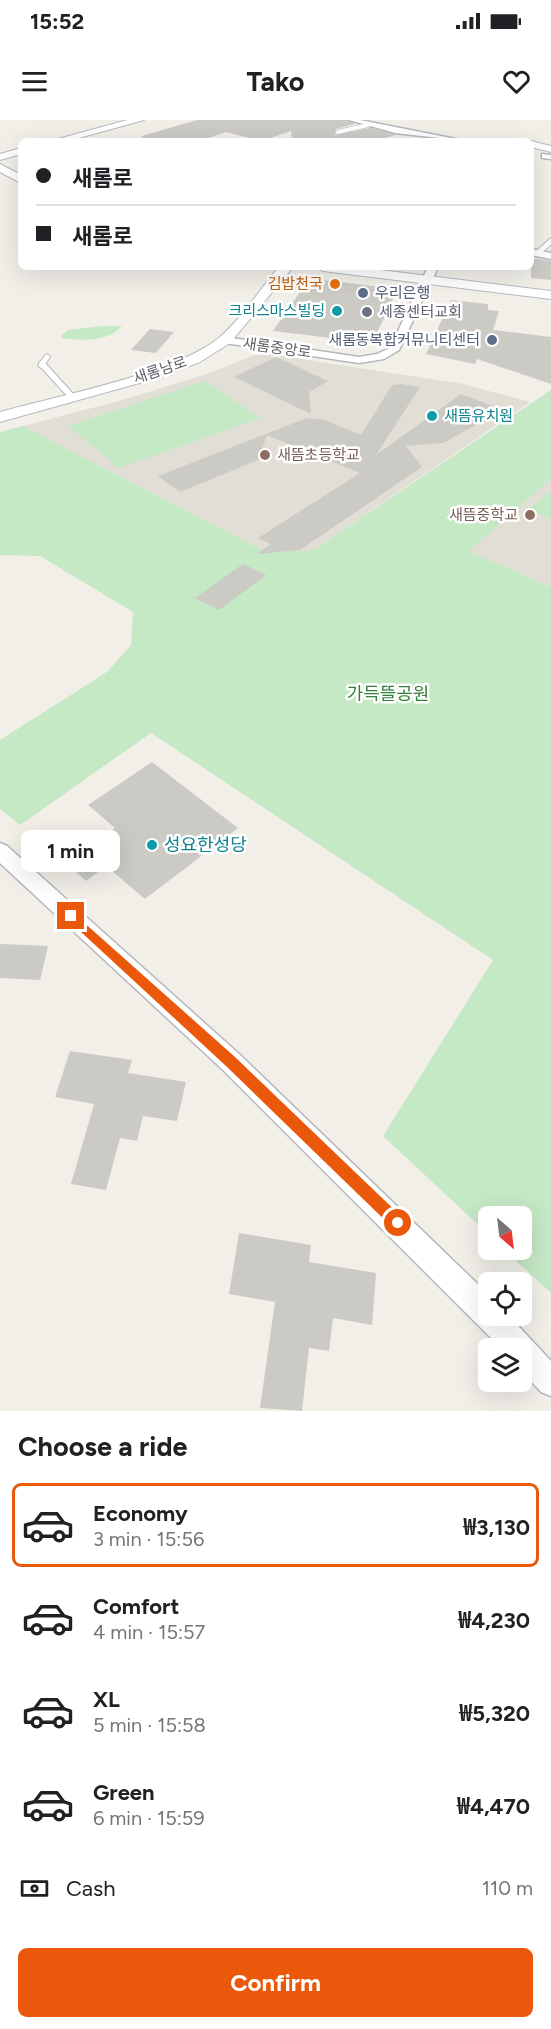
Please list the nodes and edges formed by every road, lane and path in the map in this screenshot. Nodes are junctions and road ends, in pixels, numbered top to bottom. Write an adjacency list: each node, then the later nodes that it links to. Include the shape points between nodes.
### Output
1 (122, 120): 6 (street)
2 (139, 120): 6 (street)
3 (352, 120): 4 (street)
4 (368, 125): 5 (lane); 8 (street)
5 (338, 132)
6 (76, 135): 7 (street)
7 (66, 138)
8 (444, 138)
9 (534, 145): 10 (street)
10 (550, 150): 12 (street)
11 (18, 152): 13 (street)
12 (534, 156)
13 (0, 157)
14 (0, 167): 15 (street)
15 (18, 178)
16 (551, 241): 17 (lane)
17 (534, 253): 18 (street)
18 (551, 256)
19 (283, 270): 24 (street, 새롬남로)
20 (347, 270): 22 (street)
21 (431, 270): 22 (street, 새롬중앙로)
22 (426, 280): 23 (street); 24 (street, 새롬중앙로, via 394,350 380,357 359,360)
23 (551, 295)
24 (225, 340): 26 (street, 새롬남로, via 195,358 155,374)
25 (47, 357): 26 (lane, via 41,365)
26 (72, 397): 27 (street, 새롬남로)
27 (0, 417)
28 (0, 851): 29 (street, via 230,1061)
29 (478, 1303)
30 (500, 1326): 31 (street)
31 (511, 1338)
32 (532, 1361): 33 (street)
33 (551, 1382)

